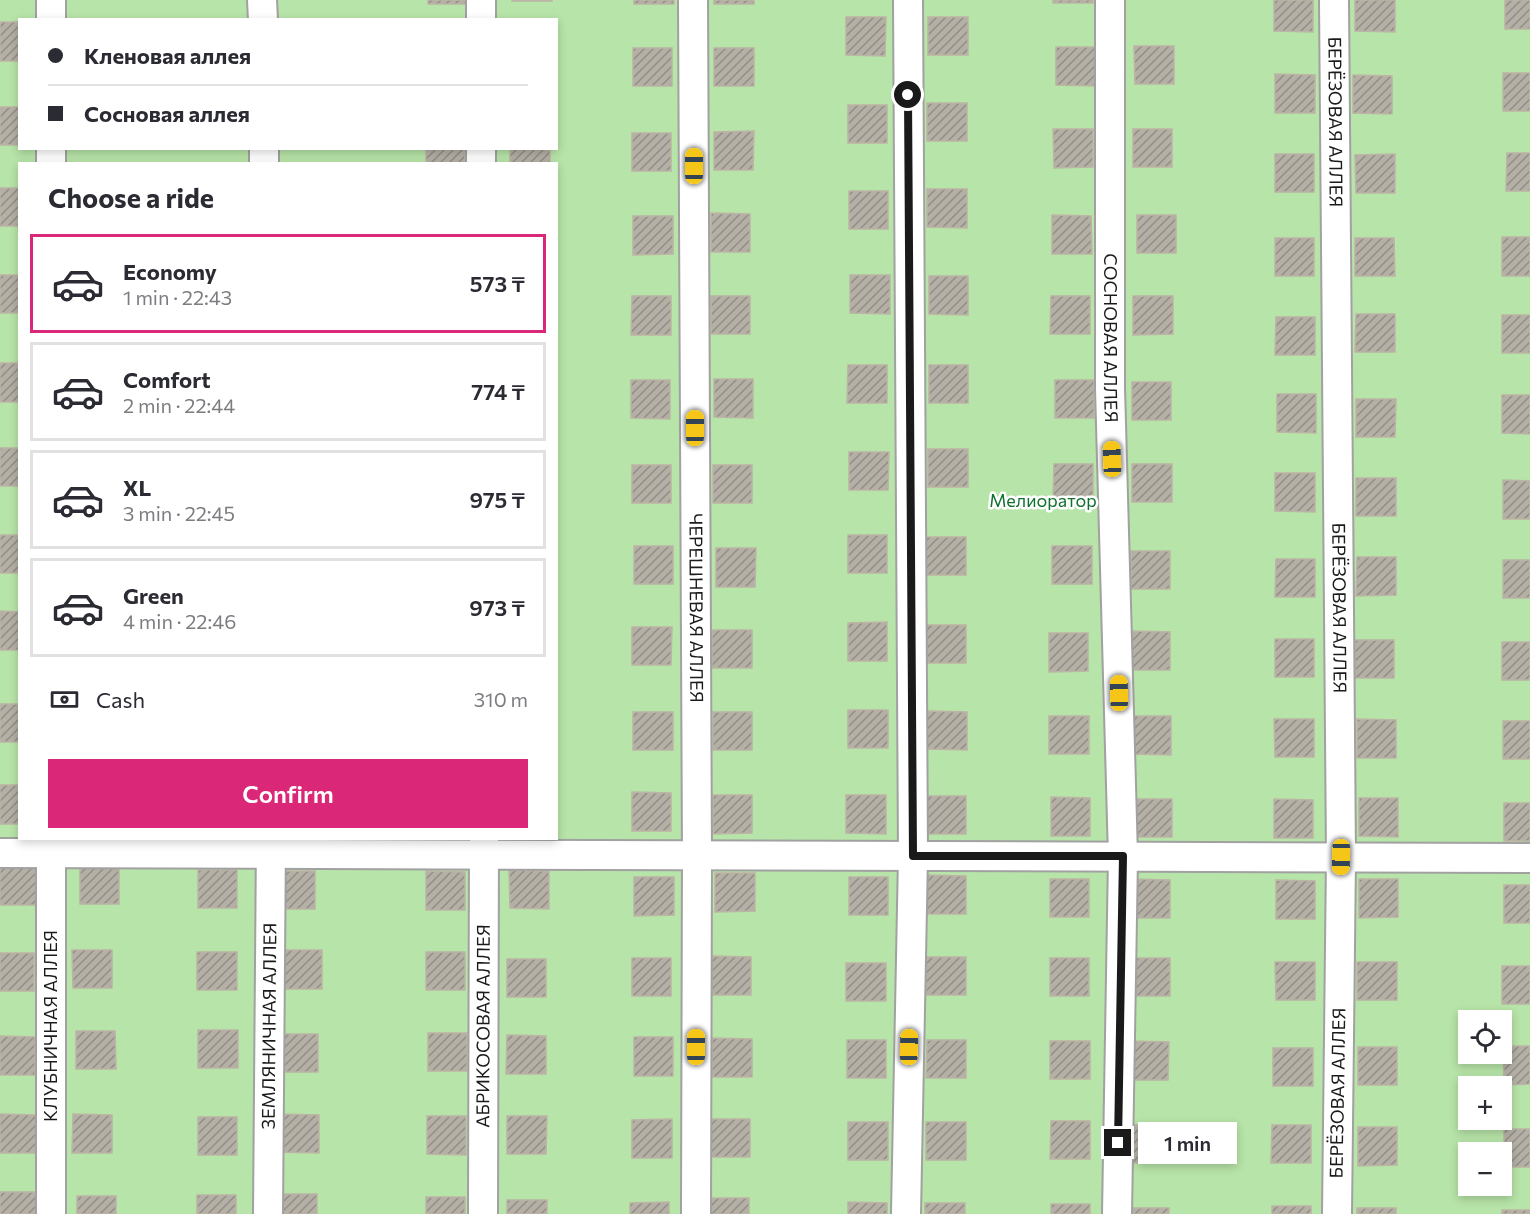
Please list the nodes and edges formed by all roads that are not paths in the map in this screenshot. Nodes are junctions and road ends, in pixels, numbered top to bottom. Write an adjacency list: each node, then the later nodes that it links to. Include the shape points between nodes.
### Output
1 (51, 0): 8 (street)
2 (262, 0): 9 (street)
3 (480, 0): 10 (street)
4 (693, 0): 15 (street, ЧЕРЕШНЕВАЯ АЛЛЕЯ)
5 (908, 0): 16 (street)
6 (1110, 0): 17 (street, СОСНОВАЯ АЛЛЕЯ, via 1110,388)
7 (1335, 0): 18 (street, БЕРЁЗОВАЯ АЛЛЕЯ)
8 (51, 18)
9 (263, 18)
10 (481, 18)
11 (51, 846): 12 (street); 14 (street); 20 (street, КЛУБНИЧНАЯ АЛЛЕЯ)
12 (271, 846): 13 (street); 21 (street, ЗЕМЛЯНИЧНАЯ АЛЛЕЯ)
13 (484, 847): 15 (street); 22 (street, АБРИКОСОВАЯ АЛЛЕЯ)
14 (0, 854)
15 (697, 856): 16 (street); 23 (street, ЧЕРЕШНЕВАЯ АЛЛЕЯ)
16 (913, 856): 17 (street); 24 (street)
17 (1123, 856): 18 (street); 25 (street, СОСНОВАЯ АЛЛЕЯ)
18 (1341, 857): 19 (street); 26 (street, БЕРЁЗОВАЯ АЛЛЕЯ)
19 (1530, 858)
20 (51, 1214)
21 (268, 1214)
22 (483, 1214)
23 (696, 1214)
24 (906, 1214)
25 (1117, 1214)
26 (1337, 1214)

